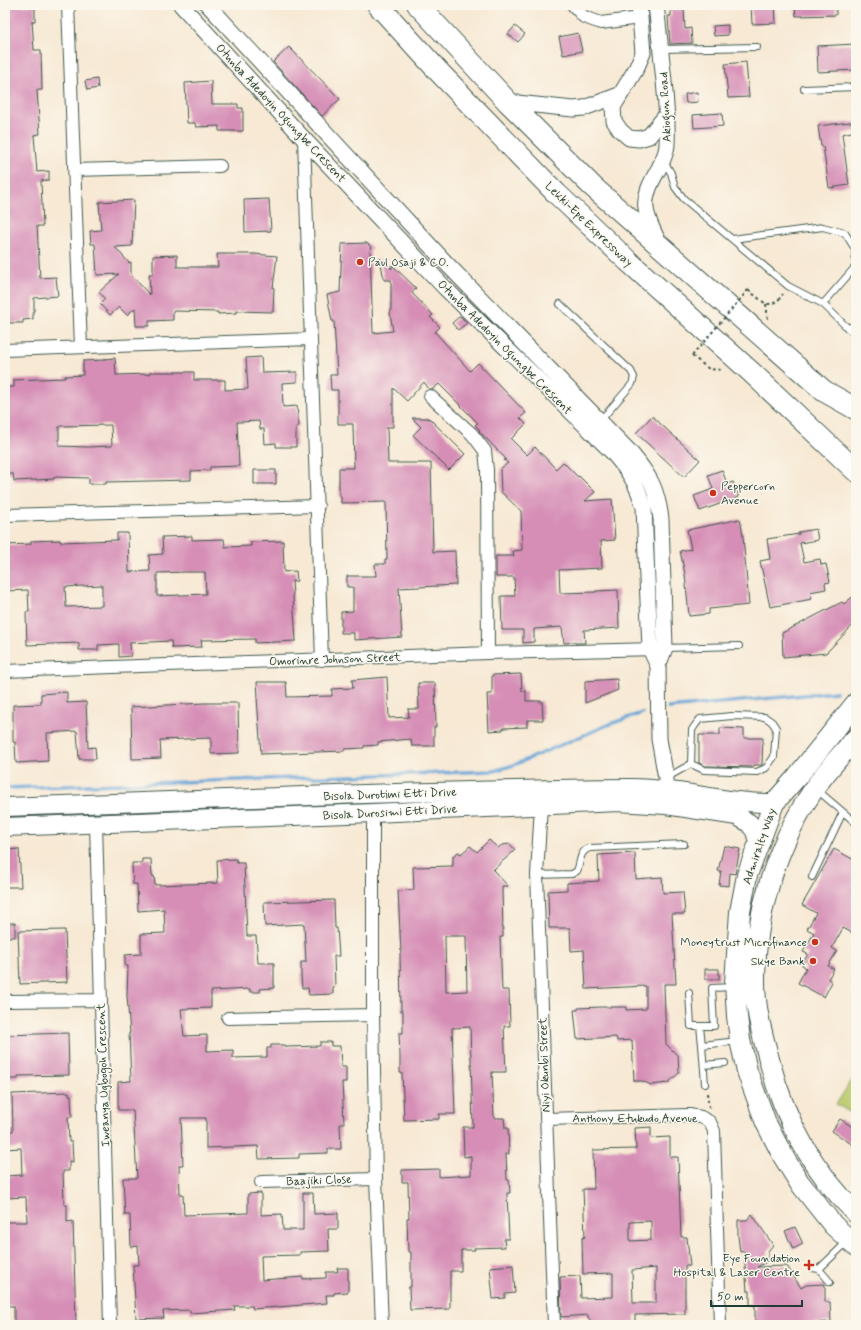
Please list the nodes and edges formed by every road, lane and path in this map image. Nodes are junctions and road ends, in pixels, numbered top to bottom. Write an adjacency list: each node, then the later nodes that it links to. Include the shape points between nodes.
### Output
1 (68, 5): 19 (street)
2 (181, 5): 16 (street, Otunba Adedoyin Ogungbe Crescent)
3 (208, 5): 29 (street, Otunba Adedoyin Ogungbe Crescent, via 448,265)
4 (378, 5): 34 (highway, Lekki-Epe Expressway, via 557,194)
5 (418, 5): 14 (highway)
6 (573, 5): 8 (street, via 584,17 601,23)
7 (656, 5): 10 (street, Akiogun Road)
8 (640, 12): 13 (street, via 643,53)
9 (757, 47): 10 (lane)
10 (660, 49): 15 (street, Akiogun Road)
11 (856, 87): 12 (lane)
12 (804, 89)
13 (619, 95): 14 (street, via 584,108 573,109); 15 (street, via 613,107 614,121 629,138 649,136)
14 (508, 102): 21 (highway, via 592,186)
15 (667, 114): 17 (street, Akiogun Road, via 667,146)
16 (304, 139): 28 (street); 32 (street, Otunba Adedoyin Ogungbe Crescent, via 445,288)
17 (663, 160): 20 (lane, via 671,173 675,187 684,199); 21 (street, Akiogun Road, via 646,194 645,208)
18 (220, 166): 19 (street)
19 (74, 170): 30 (street)
20 (732, 239): 22 (lane); 24 (lane, via 823,228 845,233 855,249 856,266)
21 (662, 249): 35 (highway)
22 (788, 286): 24 (lane); 33 (path, bridge, via 773,304 766,304 748,290 692,356)
23 (560, 304): 38 (lane, via 631,371 634,377 632,384)
24 (823, 304): 26 (lane)
25 (856, 325): 26 (lane)
26 (847, 328): 27 (lane)
27 (856, 336)
28 (312, 340): 30 (street); 42 (street)
29 (522, 340): 32 (street); 38 (street, Otunba Adedoyin Ogungbe Crescent)
30 (81, 347): 31 (street)
31 (5, 350)
32 (510, 352): 45 (street, Otunba Adedoyin Ogungbe Crescent, via 612,452 628,471 638,489 644,507)
33 (709, 369)
34 (751, 372): 40 (highway); 41 (highway, Lekki-Epe Expressway)
35 (824, 391): 37 (highway); 39 (highway)
36 (430, 396): 46 (street, via 472,434 485,451)
37 (856, 409)
38 (600, 421): 45 (street, Otunba Adedoyin Ogungbe Crescent, via 642,467 651,480 658,500 661,519)
39 (856, 424)
40 (856, 454)
41 (856, 471)
42 (318, 506): 43 (street); 47 (street)
43 (5, 515)
44 (738, 646): 45 (lane)
45 (657, 649): 46 (street, Omorinre Johnson Street); 53 (street, Otunba Adedoyin Ogungbe Crescent, via 660,739)
46 (488, 653): 47 (street, Omorinre Johnson Street)
47 (322, 660): 48 (street, Omorinre Johnson Street)
48 (5, 671)
49 (856, 703): 54 (main road, Admiralty Way)
50 (856, 738): 52 (main road, Admiralty Way)
51 (691, 764): 51 (lane, via 692,730 700,719 732,716 765,717 776,728 774,757 766,768 757,772 704,770); 53 (lane)
52 (814, 788): 57 (lane); 82 (main road, Admiralty Way, via 785,843 766,896 756,953 757,1013 785,1110 802,1144 823,1176)
53 (667, 791): 54 (main road, Bisola Durotimi Etti Drive, via 745,803); 55 (main road, Bisola Durosimi Etti Drive, via 618,802); 56 (main road, Bisola Durotimi Etti Drive, via 638,788 537,788); 63 (main road, Bisola Durosimi Etti Drive, via 737,816 749,823 755,831)
54 (774, 802): 63 (main road, Admiralty Way)
55 (541, 805): 58 (main road, Bisola Durosimi Etti Drive); 64 (street, Niyi Okunbi Street)
56 (5, 807)
57 (843, 812): 59 (lane); 65 (lane)
58 (373, 813): 60 (main road, Bisola Durosimi Etti Drive); 70 (street)
59 (856, 823)
60 (96, 824): 61 (main road, Bisola Durosimi Etti Drive); 68 (street, Iweanya Ugbogoh Crescent)
61 (5, 827)
62 (684, 844): 64 (lane, via 590,848 581,854 577,871 572,874)
63 (759, 845): 66 (main road, Admiralty Way, via 747,875 740,912)
64 (537, 875): 78 (street, Niyi Okunbi Street)
65 (812, 877)
66 (735, 987): 72 (lane, via 712,988 714,1026); 73 (main road, Admiralty Way)
67 (689, 993): 72 (lane, via 691,1026)
68 (101, 1000): 69 (street); 85 (street, Iweanya Ugbogoh Crescent)
69 (5, 1001)
70 (373, 1015): 71 (street); 80 (street)
71 (228, 1018)
72 (700, 1026): 74 (lane)
73 (740, 1040): 74 (lane); 83 (main road, Admiralty Way, via 746,1071 756,1099 783,1156 812,1200 832,1224)
74 (702, 1045): 76 (lane)
75 (725, 1063): 76 (lane)
76 (704, 1065): 77 (lane)
77 (705, 1084): 79 (path)
78 (546, 1119): 79 (street, Anthony Etukudo Avenue, via 689,1115); 87 (street, Niyi Okunbi Street)
79 (710, 1122): 88 (street, Anthony Etukudo Avenue, via 714,1132)
80 (376, 1179): 81 (street, Baajiki Close); 86 (street)
81 (261, 1182)
82 (856, 1213)
83 (853, 1241): 84 (lane, via 816,1268)
84 (830, 1282)
85 (110, 1325)
86 (382, 1325)
87 (554, 1325)
88 (720, 1325)

